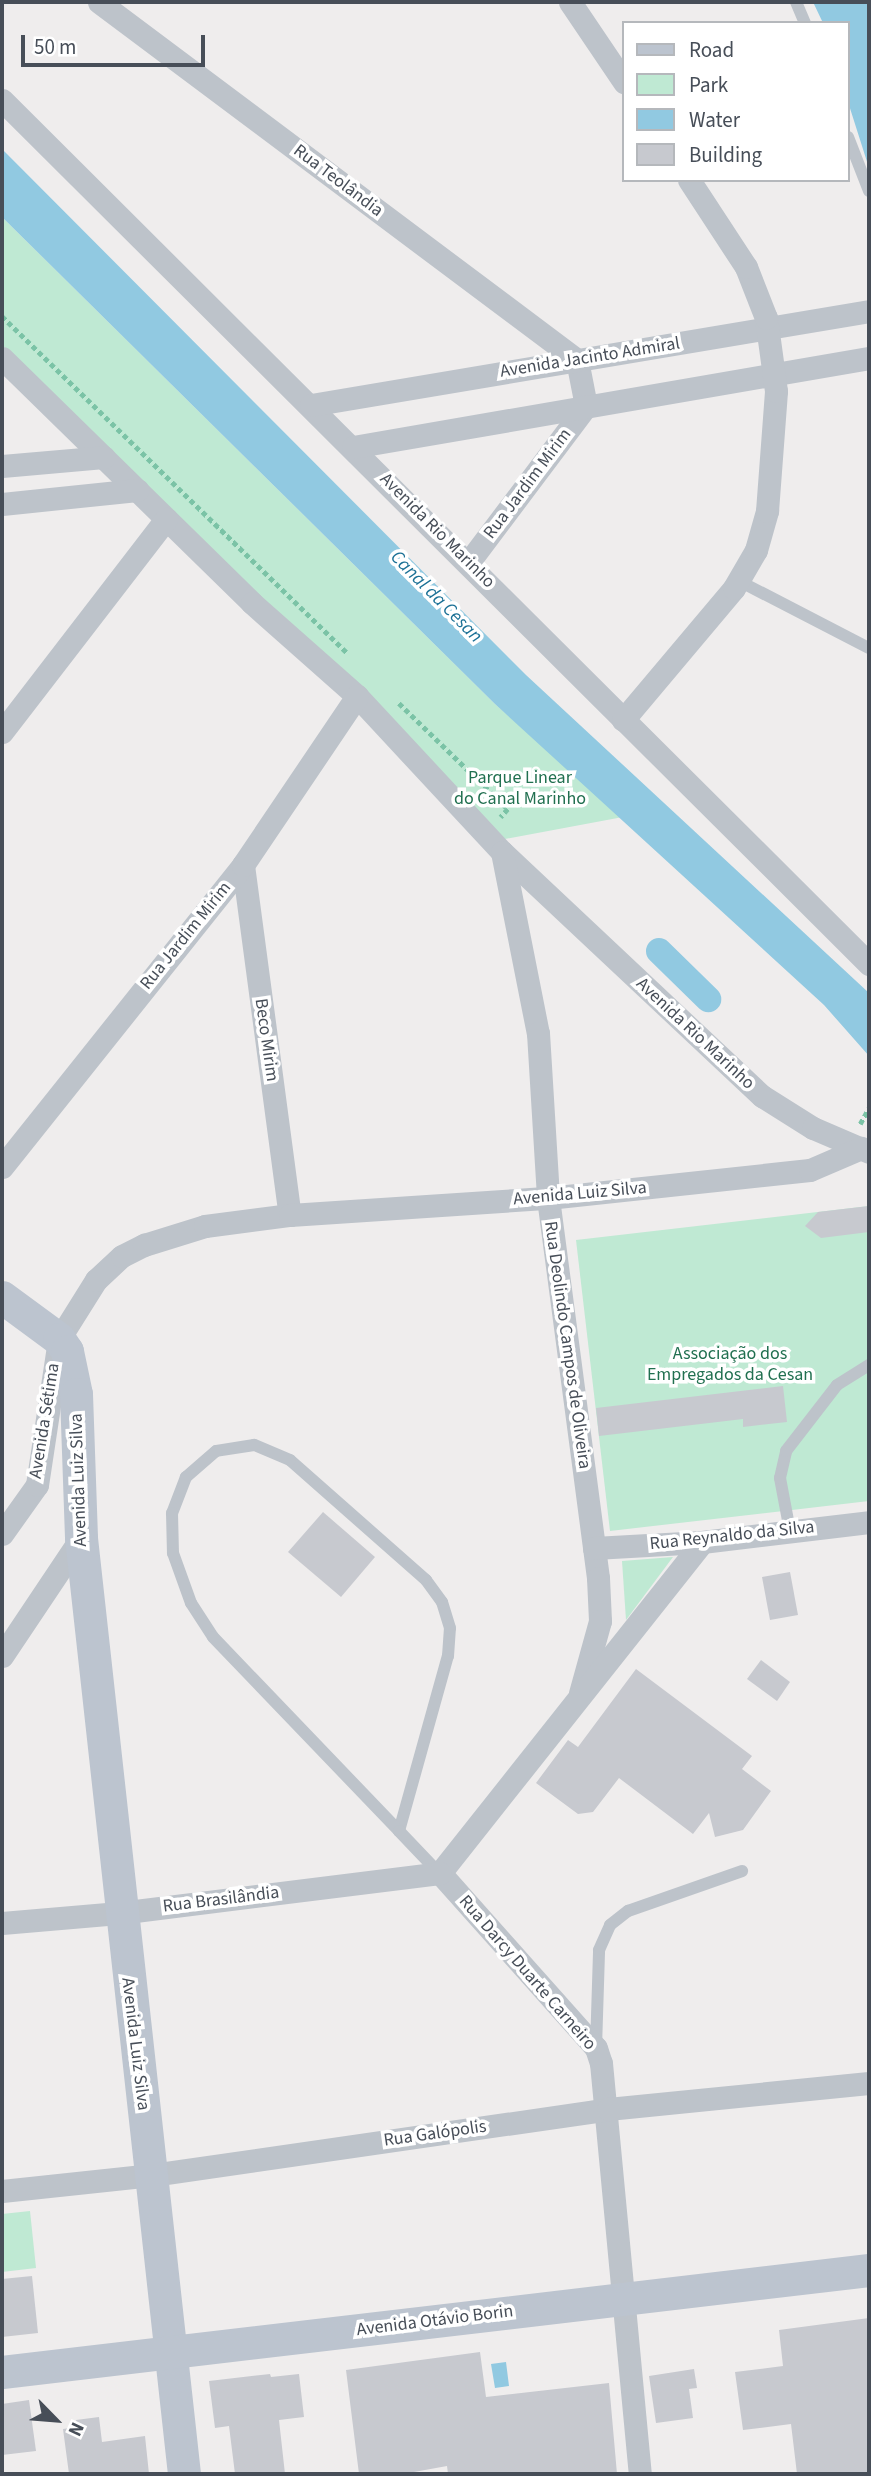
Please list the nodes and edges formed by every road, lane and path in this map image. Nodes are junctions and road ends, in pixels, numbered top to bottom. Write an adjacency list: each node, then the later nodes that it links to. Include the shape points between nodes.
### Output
1 (99, 2): 15 (street, Rua Teolândia)
2 (570, 2): 5 (street)
3 (796, 2): 4 (lane)
4 (803, 21)
5 (622, 79)
6 (2, 100): 17 (street, Avenida Rio Marinho)
7 (850, 142): 9 (lane)
8 (690, 182): 12 (street, via 746,267)
9 (869, 191)
10 (869, 311): 12 (street, Avenida Jacinto Admiral)
11 (2, 316): 28 (path)
12 (768, 329): 15 (street, Avenida Jacinto Admiral); 16 (street)
13 (2, 358): 20 (street, Avenida Rio Marinho)
14 (869, 358): 16 (street)
15 (577, 360): 17 (street, Avenida Jacinto Admiral); 18 (street)
16 (775, 376): 18 (street); 26 (street, via 767,511 756,550)
17 (311, 405): 19 (street, Avenida Rio Marinho)
18 (586, 406): 19 (street); 25 (street, Rua Jardim Mirim)
19 (353, 447): 25 (street, Avenida Rio Marinho)
20 (104, 457): 21 (street); 22 (street, Avenida Rio Marinho)
21 (2, 466)
22 (137, 490): 23 (street); 24 (street, Avenida Rio Marinho)
23 (2, 504)
24 (166, 519): 30 (street, Avenida Rio Marinho); 32 (street)
25 (469, 562): 31 (street, Avenida Rio Marinho)
26 (738, 581): 27 (lane); 31 (street)
27 (869, 648)
28 (349, 655)
29 (389, 694): 33 (path, via 508,809)
30 (357, 696): 33 (street, Avenida Rio Marinho); 35 (street, Rua Jardim Mirim)
31 (623, 720): 36 (street, Avenida Rio Marinho)
32 (2, 732)
33 (485, 834): 34 (street, Avenida Rio Marinho)
34 (502, 852): 37 (street, Avenida Rio Marinho, via 762,1096 802,1122); 39 (street, Rua Deolindo Campos de Oliveira, via 538,1033)
35 (243, 865): 38 (street, Rua Jardim Mirim); 40 (street, Beco Mirim)
36 (869, 964)
37 (865, 1150): 39 (street, Avenida Luiz Silva, via 810,1170)
38 (2, 1167)
39 (548, 1198): 40 (street, Avenida Luiz Silva); 49 (street, Rua Deolindo Campos de Oliveira)
40 (290, 1215): 42 (street, Avenida Luiz Silva, via 205,1226 122,1256 96,1280)
41 (2, 1297): 42 (street)
42 (59, 1339): 46 (street, Avenida Sétima, via 37,1485); 47 (street, Avenida Luiz Silva, via 67,1351 76,1394)
43 (869, 1365): 45 (lane, via 837,1385 786,1451 780,1478)
44 (869, 1522): 45 (street, Rua Reynaldo da Silva)
45 (790, 1531): 48 (street, Rua Reynaldo da Silva)
46 (2, 1534)
47 (81, 1538): 50 (street); 55 (street, Avenida Luiz Silva)
48 (702, 1542): 49 (street, Rua Reynaldo da Silva); 51 (street)
49 (594, 1548): 51 (street, via 600,1621)
50 (2, 1656)
51 (580, 1693): 54 (street)
52 (399, 1831): 52 (lane, via 213,1637 191,1604 173,1553 172,1513 186,1477 216,1451 254,1445 290,1460 426,1580 442,1602 450,1628 448,1656); 54 (lane)
53 (742, 1871): 57 (lane, via 628,1911 610,1925 599,1950)
54 (440, 1873): 55 (street, Rua Brasilândia); 57 (street, Rua Darcy Duarte Carneiro)
55 (119, 1913): 56 (street, Rua Brasilândia); 60 (street, Avenida Luiz Silva)
56 (2, 1923)
57 (596, 2048): 59 (street, Rua Darcy Duarte Carneiro)
58 (869, 2083): 59 (street, Rua Galópolis)
59 (608, 2109): 60 (street, Rua Galópolis); 63 (street, Rua Darcy Duarte Carneiro)
60 (152, 2175): 61 (street, Rua Galópolis); 64 (street, Avenida Luiz Silva)
61 (2, 2191)
62 (869, 2270): 63 (street, Avenida Otávio Borin)
63 (624, 2298): 64 (street, Avenida Otávio Borin); 67 (street, Rua Darcy Duarte Carneiro)
64 (169, 2352): 65 (street, Avenida Otávio Borin); 66 (street, Avenida Luiz Silva)
65 (2, 2372)
66 (184, 2474)
67 (640, 2474)

